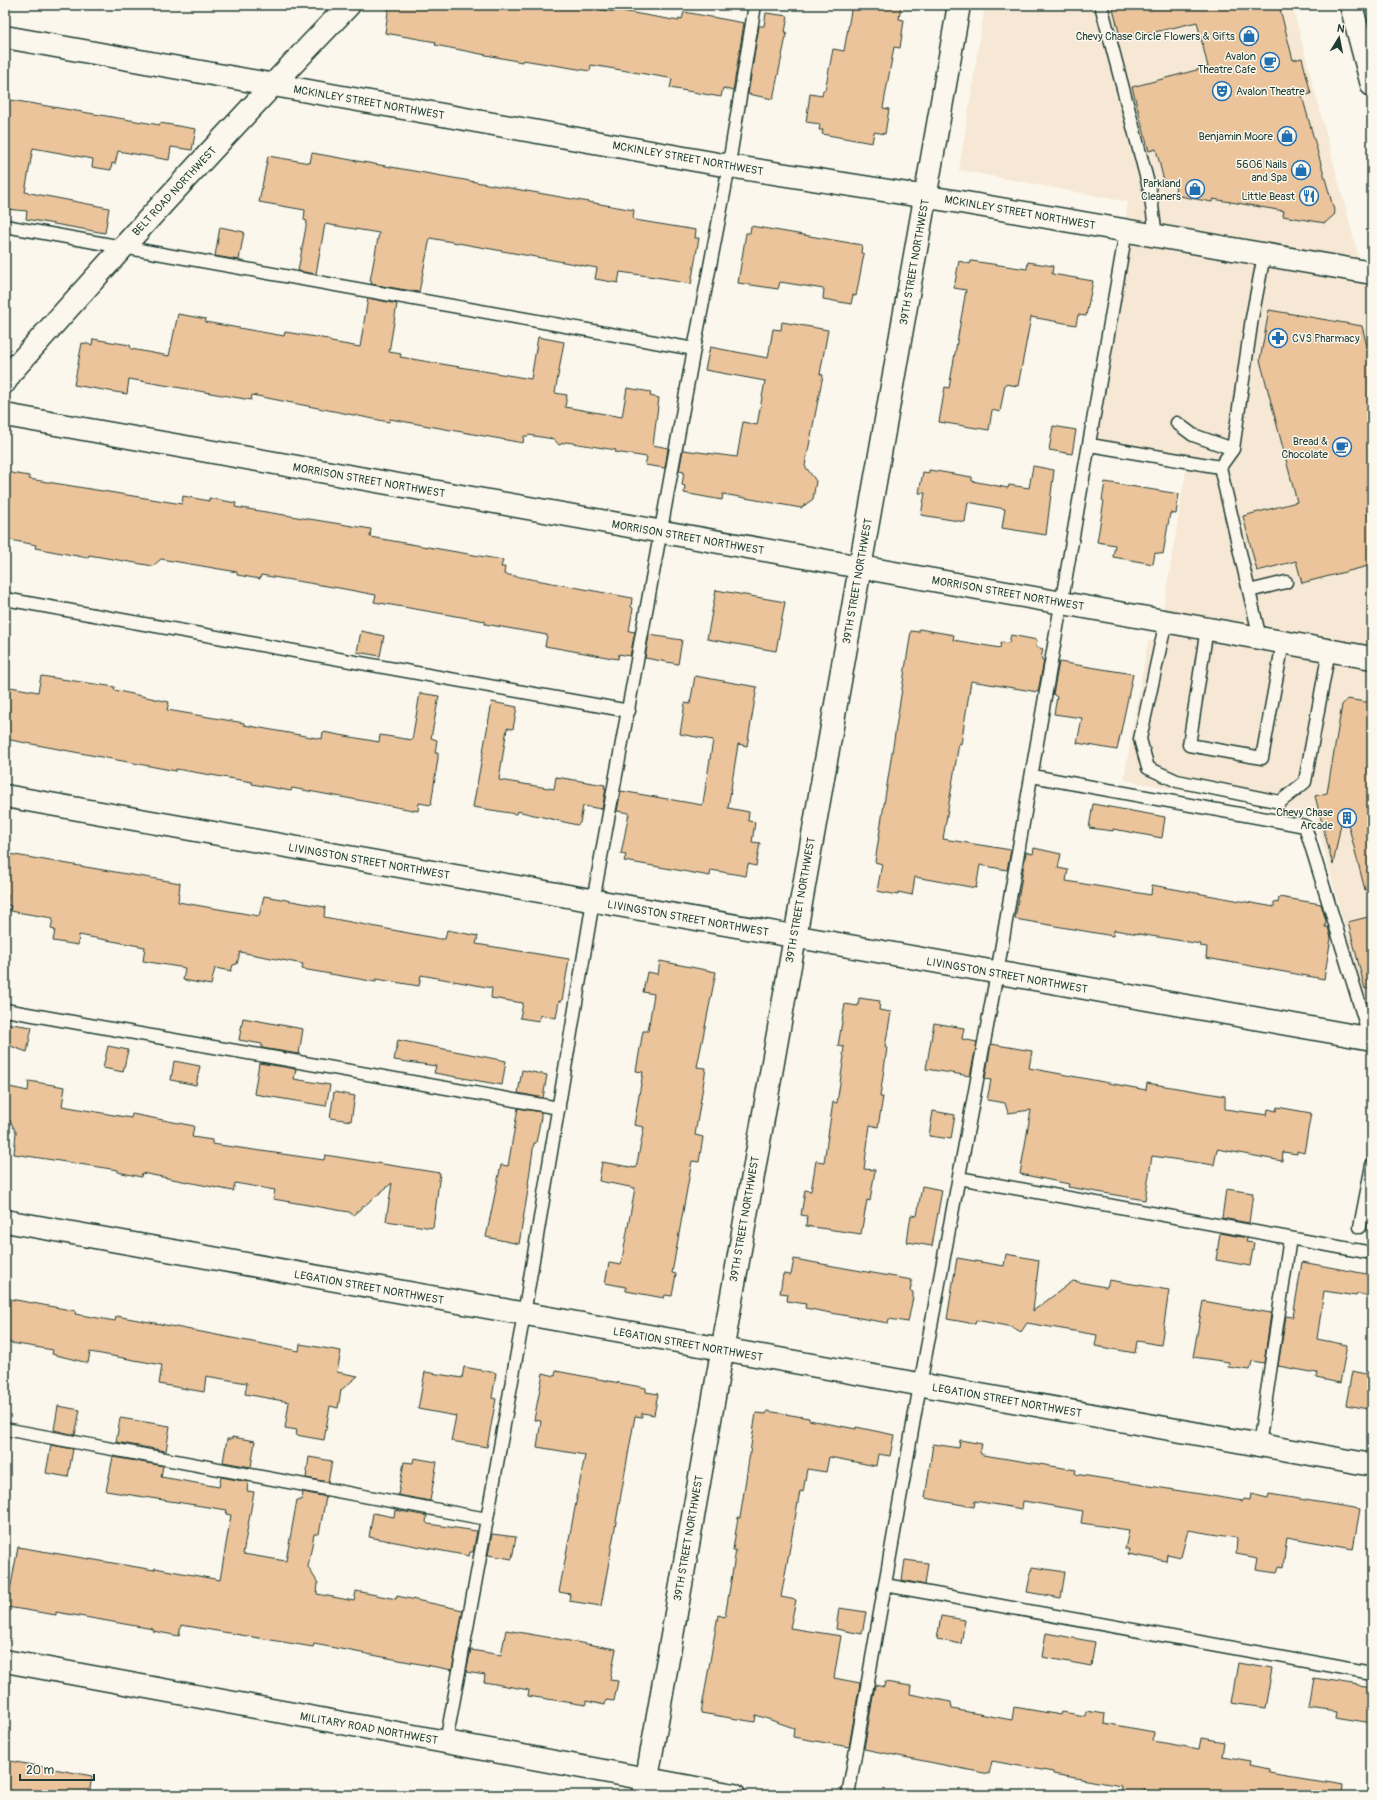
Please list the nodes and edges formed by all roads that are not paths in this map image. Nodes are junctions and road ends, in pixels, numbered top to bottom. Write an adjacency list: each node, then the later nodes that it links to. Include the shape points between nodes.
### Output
1 (349, 5): 7 (street, BELT ROAD NORTHWEST)
2 (755, 5): 9 (lane)
3 (959, 5): 10 (street, 39TH STREET NORTHWEST)
4 (1101, 5): 13 (lane, via 1150,191)
5 (1351, 5): 8 (street)
6 (5, 38): 7 (street, MCKINLEY STREET NORTHWEST)
7 (272, 85): 9 (street, MCKINLEY STREET NORTHWEST); 14 (street, BELT ROAD NORTHWEST)
8 (1372, 85)
9 (729, 166): 10 (street, MCKINLEY STREET NORTHWEST); 17 (lane)
10 (925, 196): 12 (street, MCKINLEY STREET NORTHWEST); 25 (street, 39TH STREET NORTHWEST)
11 (5, 226): 14 (lane)
12 (1126, 231): 13 (street, MCKINLEY STREET NORTHWEST); 21 (lane)
13 (1156, 236): 15 (street, MCKINLEY STREET NORTHWEST)
14 (122, 247): 17 (lane); 18 (street, BELT ROAD NORTHWEST)
15 (1264, 255): 16 (street, MCKINLEY STREET NORTHWEST); 22 (lane)
16 (1372, 273)
17 (694, 349): 24 (lane)
18 (5, 382)
19 (5, 415): 24 (street, MORRISON STREET NORTHWEST)
20 (1177, 423): 22 (lane, via 1193,435)
21 (1090, 445): 23 (lane); 29 (lane)
22 (1233, 449): 23 (lane)
23 (1220, 467): 27 (lane)
24 (661, 532): 25 (street, MORRISON STREET NORTHWEST); 36 (lane)
25 (860, 567): 29 (street, MORRISON STREET NORTHWEST); 40 (street, 39TH STREET NORTHWEST)
26 (1286, 582): 27 (lane)
27 (1249, 591): 32 (lane)
28 (5, 599): 36 (lane)
29 (1062, 602): 30 (street, MORRISON STREET NORTHWEST); 37 (lane)
30 (1166, 621): 31 (street, MORRISON STREET NORTHWEST); 34 (lane, via 1140,739 1148,768 1178,781 1280,802 1305,782)
31 (1208, 628): 32 (street, MORRISON STREET NORTHWEST); 33 (lane, via 1189,745 1262,758)
32 (1260, 638): 33 (street, MORRISON STREET NORTHWEST)
33 (1283, 642): 34 (street, MORRISON STREET NORTHWEST)
34 (1329, 650): 35 (street, MORRISON STREET NORTHWEST)
35 (1372, 658)
36 (629, 711): 39 (lane)
37 (1032, 776): 41 (lane); 43 (lane, via 1305,826)
38 (5, 796): 39 (street, LIVINGSTON STREET NORTHWEST)
39 (593, 901): 40 (street, LIVINGSTON STREET NORTHWEST); 44 (lane)
40 (794, 937): 41 (street, LIVINGSTON STREET NORTHWEST); 52 (street, 39TH STREET NORTHWEST)
41 (997, 973): 43 (street, LIVINGSTON STREET NORTHWEST); 46 (lane)
42 (5, 1010): 44 (lane)
43 (1371, 1038)
44 (559, 1108): 51 (lane)
45 (1372, 1165): 48 (lane)
46 (959, 1178): 49 (lane); 53 (lane)
47 (5, 1221): 51 (street, LEGATION STREET NORTHWEST)
48 (1360, 1227)
49 (1290, 1238): 50 (lane); 55 (lane)
50 (1372, 1253)
51 (524, 1314): 52 (street, LEGATION STREET NORTHWEST); 57 (lane)
52 (721, 1350): 53 (street, LEGATION STREET NORTHWEST); 62 (street, 39TH STREET NORTHWEST)
53 (920, 1385): 55 (street, LEGATION STREET NORTHWEST); 58 (lane)
54 (5, 1429): 57 (lane)
55 (1259, 1445): 56 (street, LEGATION STREET NORTHWEST)
56 (1372, 1465)
57 (487, 1519): 61 (lane)
58 (885, 1585): 60 (lane); 64 (lane)
59 (5, 1661): 61 (street, MILITARY ROAD NORTHWEST)
60 (1372, 1673)
61 (446, 1742): 62 (street, MILITARY ROAD NORTHWEST)
62 (645, 1787): 63 (street, MILITARY ROAD NORTHWEST)
63 (734, 1795)
64 (848, 1795)

